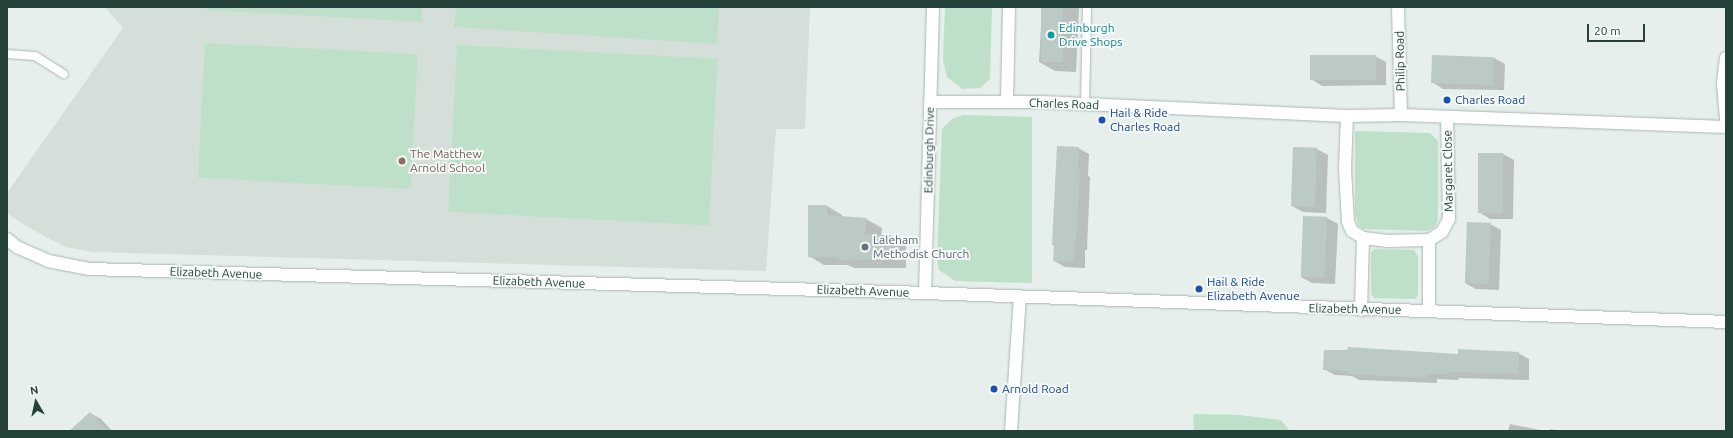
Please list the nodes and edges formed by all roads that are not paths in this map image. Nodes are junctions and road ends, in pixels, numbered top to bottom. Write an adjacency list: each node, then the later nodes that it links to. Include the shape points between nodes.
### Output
1 (933, 7): 8 (street, Edinburgh Drive)
2 (1009, 7): 9 (street)
3 (1087, 7): 10 (lane)
4 (1398, 7): 11 (street, Philip Road)
5 (7, 54): 7 (lane, via 35,56)
6 (1726, 58): 14 (street, via 1723,84)
7 (64, 74)
8 (930, 102): 9 (street, Charles Road); 19 (street, Edinburgh Drive)
9 (1007, 102): 10 (street, Charles Road)
10 (1085, 104): 12 (street, Charles Road)
11 (1401, 115): 12 (street, Charles Road); 13 (street, Charles Road)
12 (1348, 116): 16 (street, via 1345,208 1352,231)
13 (1447, 117): 15 (street, Charles Road); 18 (street, Margaret Close, via 1449,219 1442,232)
14 (1726, 118)
15 (1726, 127)
16 (1362, 238): 18 (street, via 1386,241); 21 (street)
17 (7, 239): 19 (street, Elizabeth Avenue, via 17,247 48,261 89,269)
18 (1429, 240): 22 (street)
19 (925, 293): 20 (street, Elizabeth Avenue)
20 (1020, 297): 21 (street, Elizabeth Avenue); 24 (street)
21 (1362, 310): 22 (street, Elizabeth Avenue)
22 (1429, 311): 23 (street, Elizabeth Avenue)
23 (1726, 322)
24 (1011, 431)

